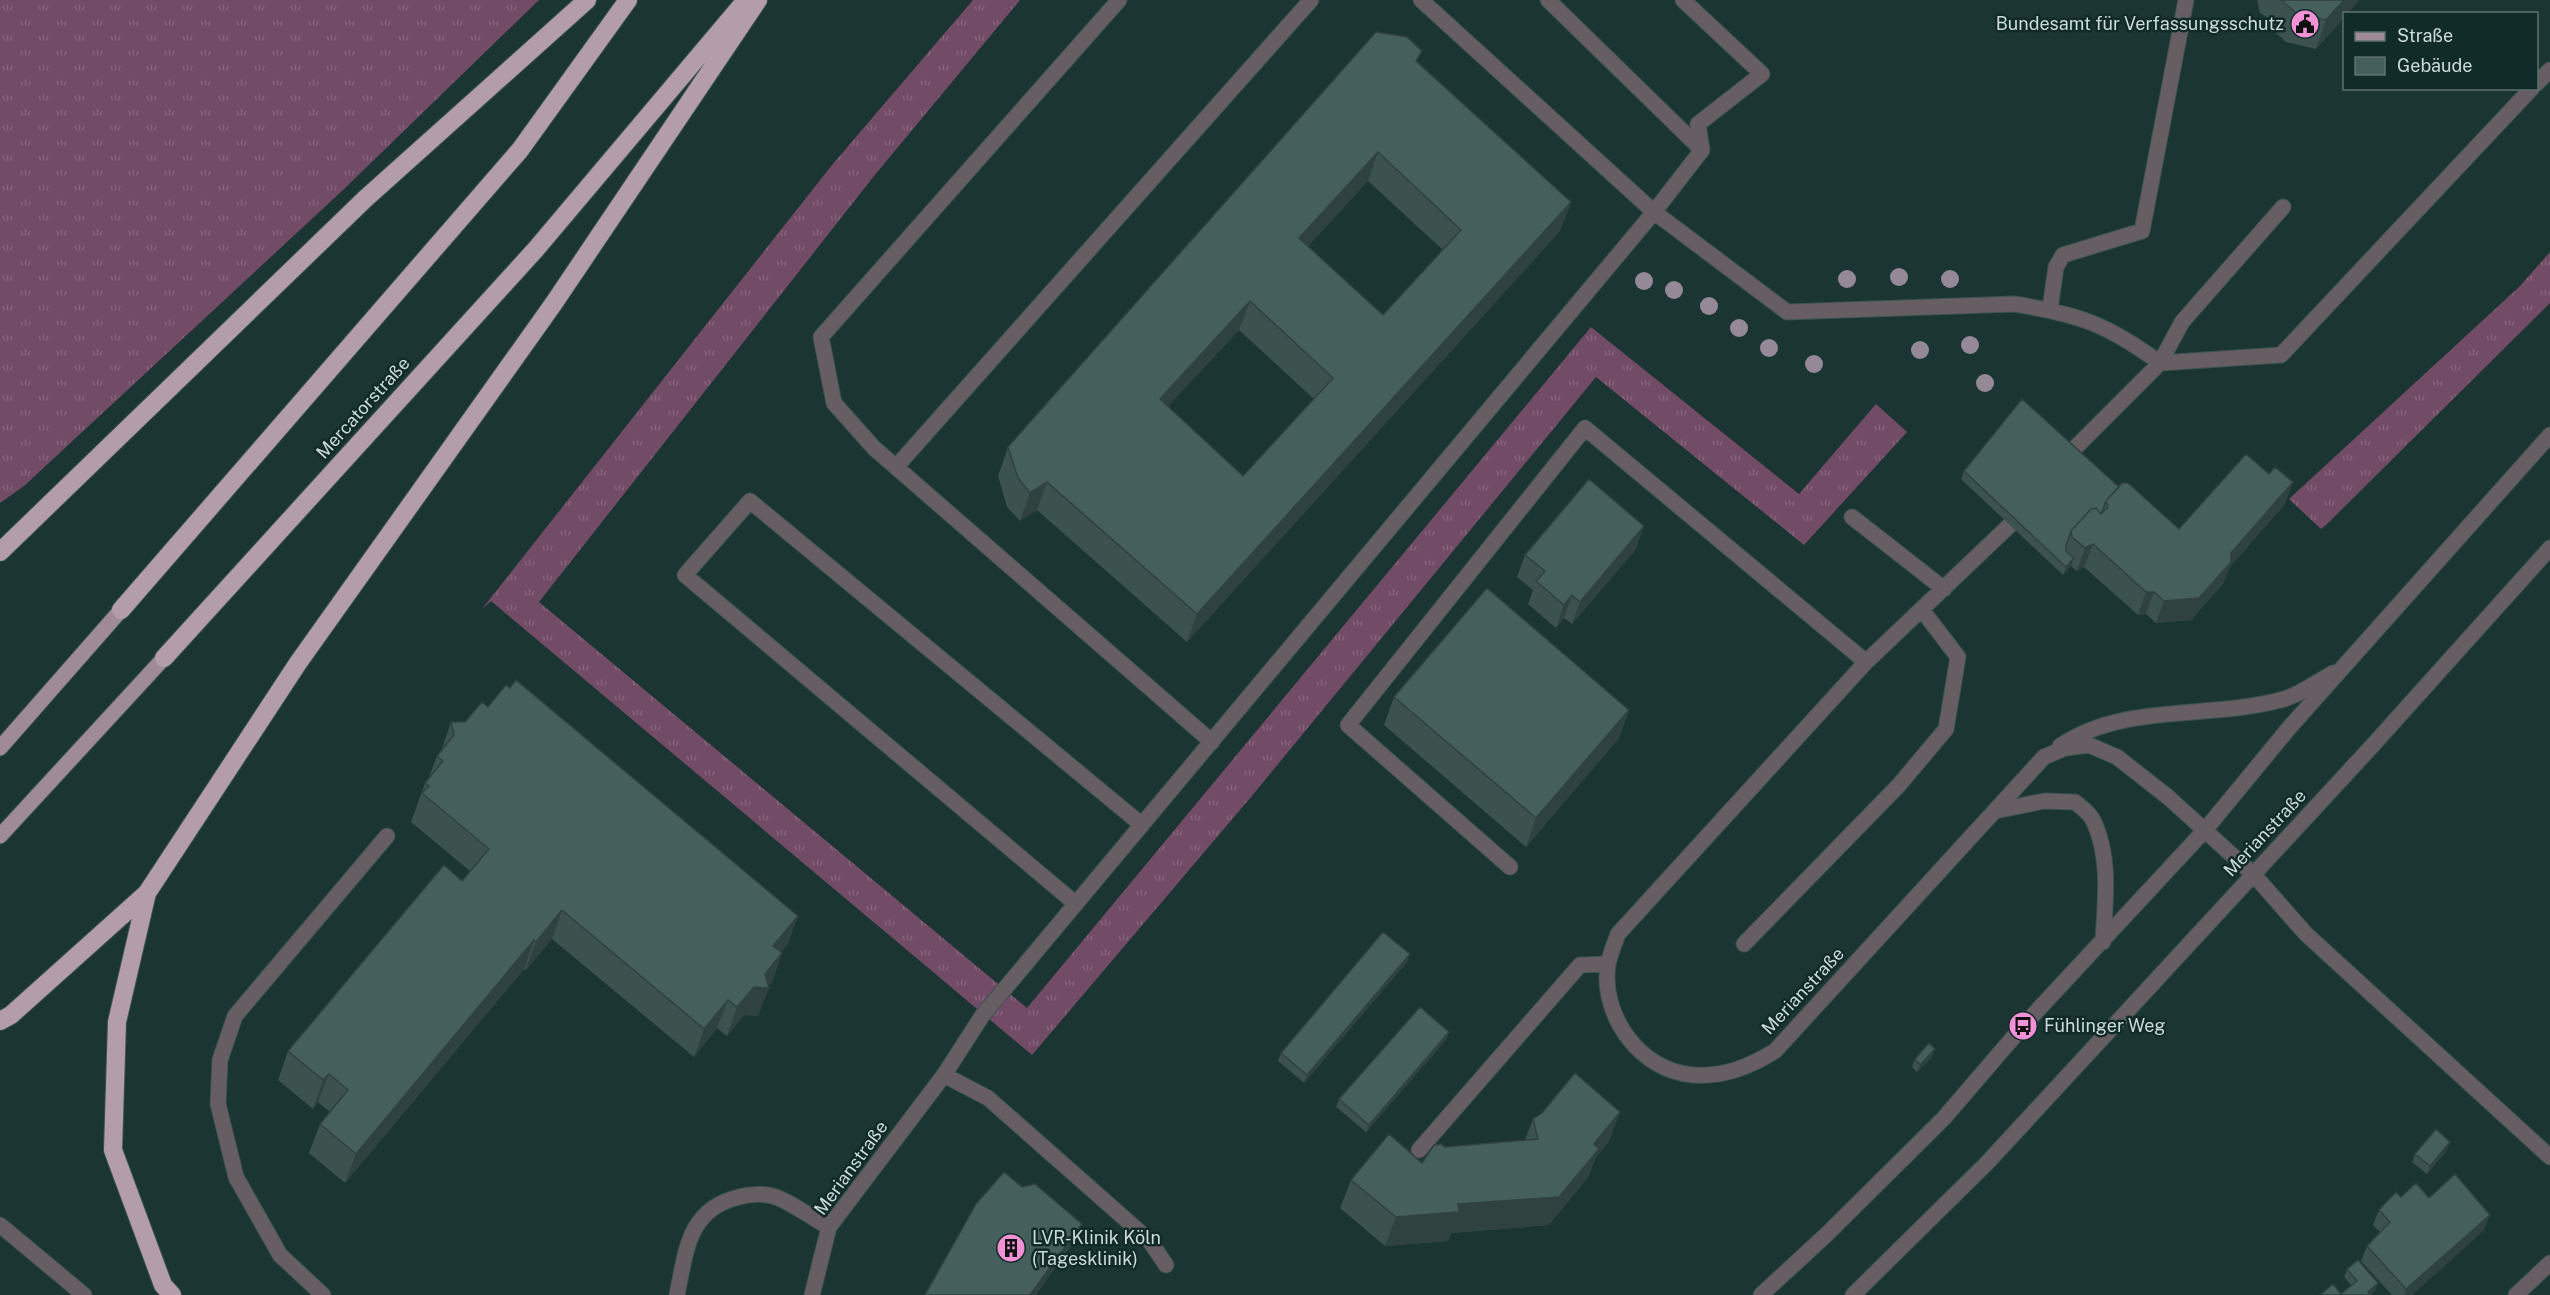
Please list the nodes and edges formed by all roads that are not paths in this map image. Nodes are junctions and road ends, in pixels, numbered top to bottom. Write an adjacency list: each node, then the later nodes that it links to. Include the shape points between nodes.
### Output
1 (587, 0): 25 (highway, via 365,199)
2 (628, 0): 27 (highway, via 520,150)
3 (747, 0): 29 (highway, Mercatorstraße, via 536,249)
4 (758, 0): 42 (highway, via 554,303 298,663)
5 (1119, 0): 21 (street, via 821,337 834,403)
6 (1311, 0): 21 (street)
7 (1421, 0): 16 (street)
8 (1548, 0): 14 (street)
9 (1683, 0): 14 (street, via 1762,74 1698,124)
10 (2186, 0): 17 (street, via 2142,231 2063,255 2056,267)
11 (2550, 69): 12 (street)
12 (2538, 82)
13 (2530, 90): 18 (street, via 2282,355)
14 (1702, 150): 16 (street, Merianstraße)
15 (2283, 207): 18 (street, via 2182,322)
16 (1654, 212): 17 (street, via 1787,312 2014,304); 32 (street, Merianstraße)
17 (2050, 309): 18 (street, via 2087,319 2123,336)
18 (2160, 363): 20 (street)
19 (2550, 435): 31 (street)
20 (2070, 453)
21 (896, 467): 32 (street)
22 (1852, 517): 26 (street)
23 (2010, 525): 26 (street, Merianstraße)
24 (2550, 548): 41 (street, Merianstraße)
25 (0, 552)
26 (1944, 589): 28 (street, Merianstraße)
27 (121, 610): 33 (main road)
28 (1922, 610): 30 (street, Merianstraße); 45 (street, via 1958,657 1946,729 1899,785)
29 (164, 658): 38 (main road, Mercatorstraße)
30 (1866, 662): 40 (street, via 1585,428 1348,725); 46 (street, Merianstraße, via 1618,934)
31 (2344, 667): 34 (street, via 2286,699 2116,721 2080,733); 37 (street)
32 (1212, 742): 36 (street, Merianstraße)
33 (0, 748)
34 (2043, 757): 35 (street, Merianstraße); 37 (street, Merianstraße, via 2089,745 2117,757)
35 (1995, 811): 44 (street, via 2044,801 2075,802 2093,819 2106,877); 46 (street, Merianstraße, via 1775,1051 1749,1067 1692,1075 1657,1063 1635,1046 1617,1023 1607,990)
36 (1142, 825): 43 (street, Merianstraße); 43 (street, via 750,501 685,574)
37 (2205, 830): 41 (street); 44 (street)
38 (0, 836)
39 (387, 836): 57 (street, via 235,1016 220,1060 218,1104 236,1177 280,1255)
40 (1510, 867)
41 (2254, 874): 50 (street, via 2306,934); 61 (street, Merianstraße, via 1987,1163)
42 (147, 893): 47 (highway); 56 (highway, via 117,1022 114,1150 163,1284)
43 (1076, 904): 48 (street, Merianstraße, via 982,1016)
44 (2103, 942): 60 (street, via 2023,1026 1944,1118)
45 (1744, 944)
46 (1608, 963): 49 (street, via 1580,965)
47 (0, 1021)
48 (944, 1075): 52 (street, Merianstraße); 54 (street, via 988,1098 1149,1240)
49 (1419, 1150)
50 (2550, 1157)
51 (0, 1225): 55 (street)
52 (829, 1227): 58 (street, via 775,1196 747,1195 722,1201 703,1216 688,1240); 59 (street, Merianstraße)
53 (2550, 1263): 62 (street)
54 (1166, 1265)
55 (84, 1295)
56 (172, 1295)
57 (323, 1295)
58 (677, 1295)
59 (812, 1295)
60 (1761, 1295)
61 (1852, 1295)
62 (2516, 1295)

